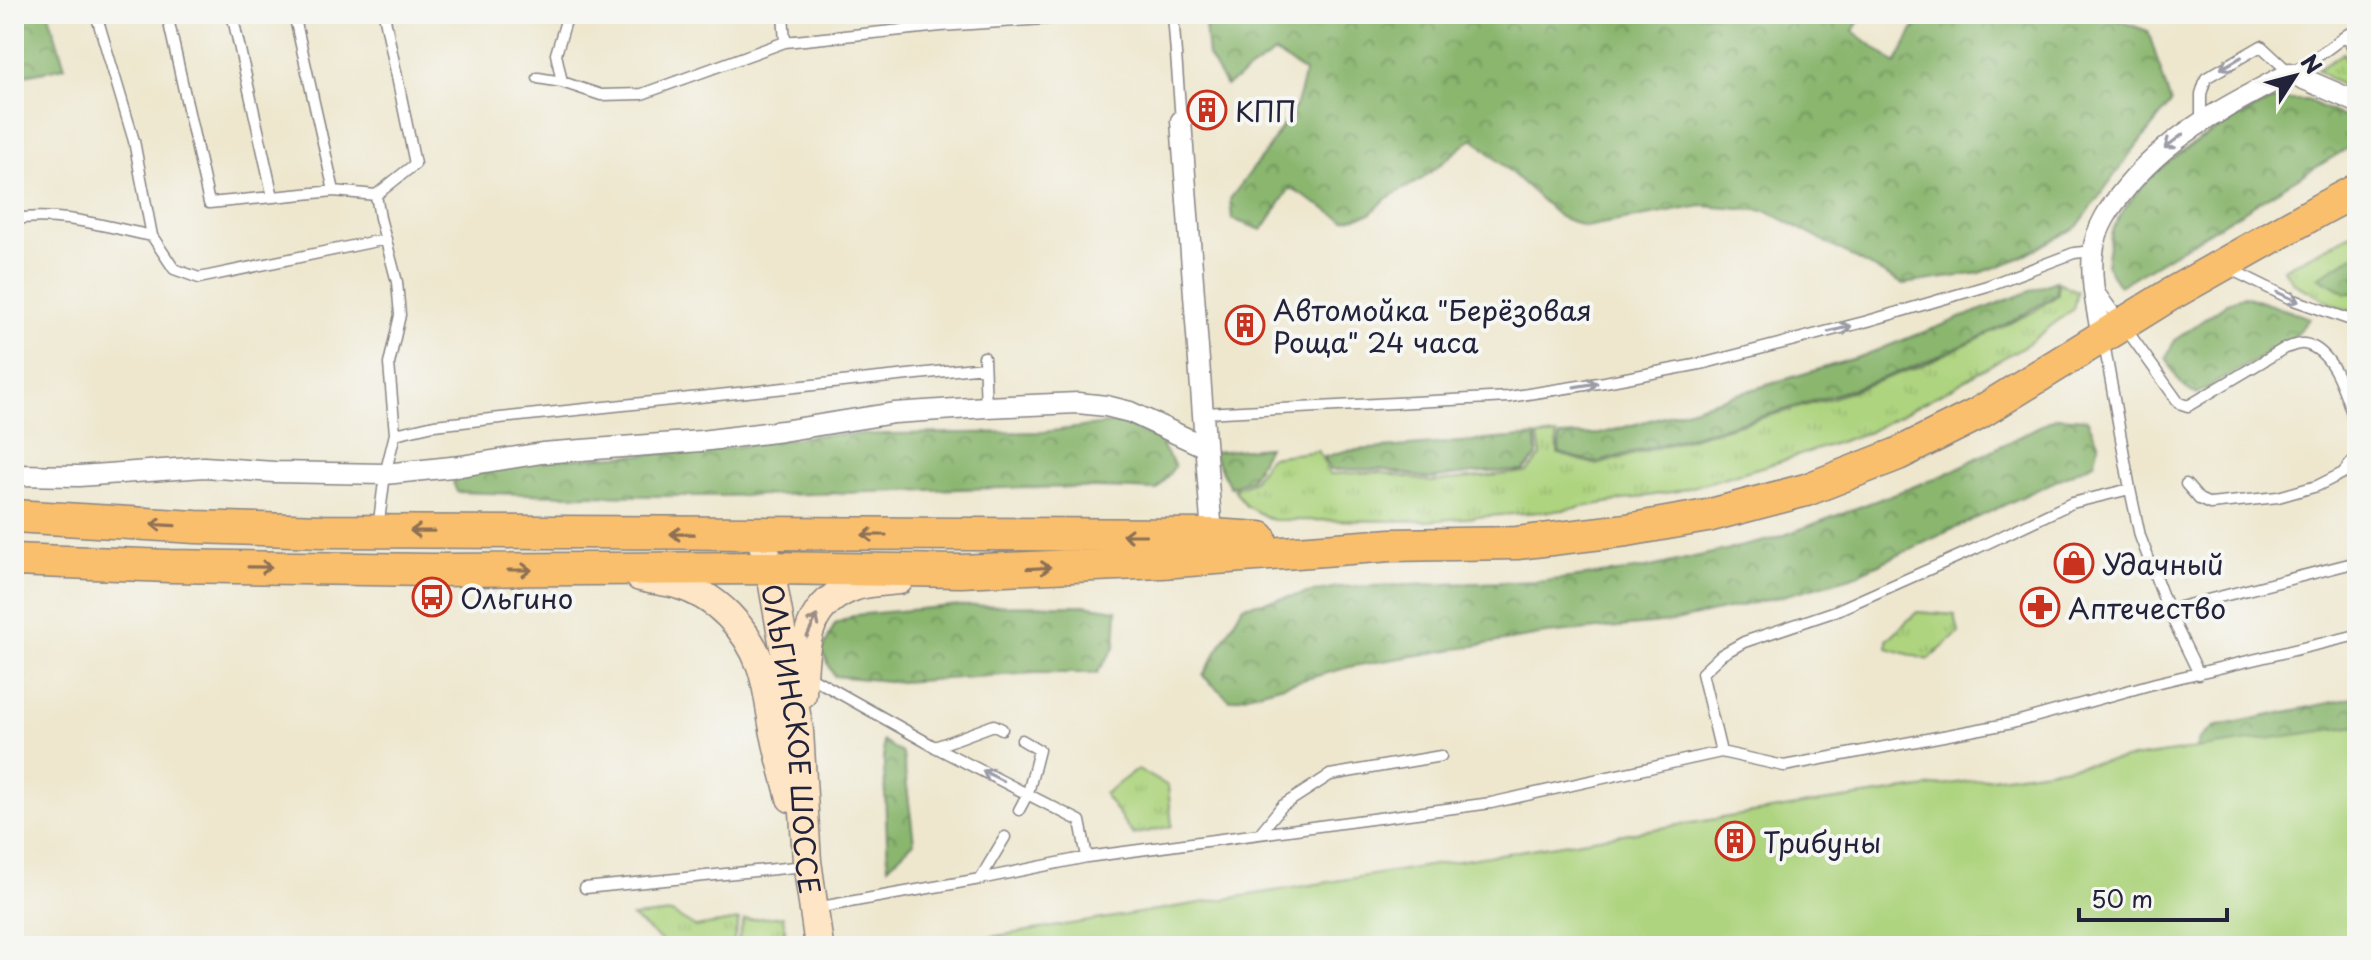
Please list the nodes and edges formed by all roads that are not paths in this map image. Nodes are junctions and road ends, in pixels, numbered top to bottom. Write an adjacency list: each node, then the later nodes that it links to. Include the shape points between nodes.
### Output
1 (96, 14): 24 (lane, via 134,141)
2 (167, 14): 22 (lane, via 209,203)
3 (232, 14): 22 (lane)
4 (294, 14): 20 (lane)
5 (384, 14): 21 (lane, via 415,164)
6 (568, 14): 15 (lane, via 556,54)
7 (783, 14): 11 (lane)
8 (1119, 14): 10 (lane)
9 (1173, 14): 18 (lane)
10 (941, 20): 11 (lane)
11 (785, 42): 15 (lane, via 642,94 601,95)
12 (2357, 63): 13 (lane, via 2348,34)
13 (2290, 73): 16 (street); 17 (street); 17 (lane, one-way to 17, via 2261,46 2206,78)
14 (538, 78): 15 (lane)
15 (562, 82)
16 (2357, 102)
17 (2201, 120): 26 (street, one-way to 26, via 2140,170 2100,224)
18 (1181, 121): 31 (street)
19 (2357, 190): 27 (main road)
20 (334, 191): 21 (lane); 22 (lane)
21 (376, 195): 25 (lane)
22 (273, 197)
23 (14, 219): 24 (lane, via 68,218)
24 (152, 236): 25 (lane, via 174,269 199,278)
25 (386, 239): 33 (lane, via 400,315 389,364)
26 (2093, 251): 29 (street, via 2093,283); 31 (lane, one-way to 26, via 1509,397 1705,363 1868,321)
27 (2221, 265): 28 (lane, one-way to 28, via 2291,299); 29 (main road)
28 (2357, 322)
29 (2112, 331): 32 (lane, via 2179,403 2188,406 2285,348 2302,343 2321,350 2334,367); 39 (lane); 44 (main road, via 1976,415 1898,454 1806,490 1627,530 1517,543)
30 (986, 407): 33 (lane, via 984,362 448,423); 34 (street, via 1106,406); 36 (street, via 894,413 701,441 542,453)
31 (1204, 413): 34 (street)
32 (2357, 428)
33 (395, 434): 36 (lane)
34 (1205, 447): 43 (street)
35 (2357, 456): 38 (lane, via 2343,473 2278,497 2210,504)
36 (385, 474): 37 (street, via 204,467); 41 (lane)
37 (14, 475)
38 (2186, 484)
39 (2130, 489): 50 (lane, via 2140,536); 58 (lane, via 2072,503 1833,612 1721,655 1702,673)
40 (14, 516): 41 (main road, one-way to 40)
41 (377, 531): 42 (main road, one-way to 41)
42 (760, 534): 43 (main road, one-way to 42); 47 (main road, ОЛЬГИНСКОЕ ШОССЕ)
43 (1212, 535): 44 (main road)
44 (1391, 545): 49 (main road, one-way to 44)
45 (14, 560): 48 (main road, one-way to 48)
46 (2357, 562): 50 (lane)
47 (770, 568): 48 (main road); 49 (main road); 55 (main road, ОЛЬГИНСКОЕ ШОССЕ)
48 (596, 570): 65 (main road, via 676,584 701,594 722,607 752,645 765,679)
49 (961, 571): 52 (main road, one-way to 49, via 806,635 829,601 856,586)
50 (2168, 610): 53 (lane)
51 (2357, 635): 53 (lane)
52 (803, 673): 55 (main road); 57 (lane)
53 (2199, 674): 58 (lane, via 2012,723 1784,766)
54 (1002, 729): 57 (lane, via 994,725)
55 (799, 731): 65 (main road, ОЛЬГИНСКОЕ ШОССЕ)
56 (1022, 740): 60 (lane, via 1039,750)
57 (935, 747): 60 (lane, one-way to 57)
58 (1721, 752): 62 (lane, via 1491,803)
59 (1441, 756): 62 (lane, via 1330,775 1282,806)
60 (1028, 793): 61 (lane); 64 (lane, via 1080,821)
61 (1019, 810)
62 (1260, 833): 64 (lane)
63 (1005, 837): 66 (lane)
64 (1087, 857): 66 (lane)
65 (807, 864): 67 (lane); 68 (main road, ОЛЬГИНСКОЕ ШОССЕ)
66 (980, 879): 68 (lane)
67 (585, 888)
68 (813, 908): 69 (main road, ОЛЬГИНСКОЕ ШОССЕ)
69 (819, 946)

